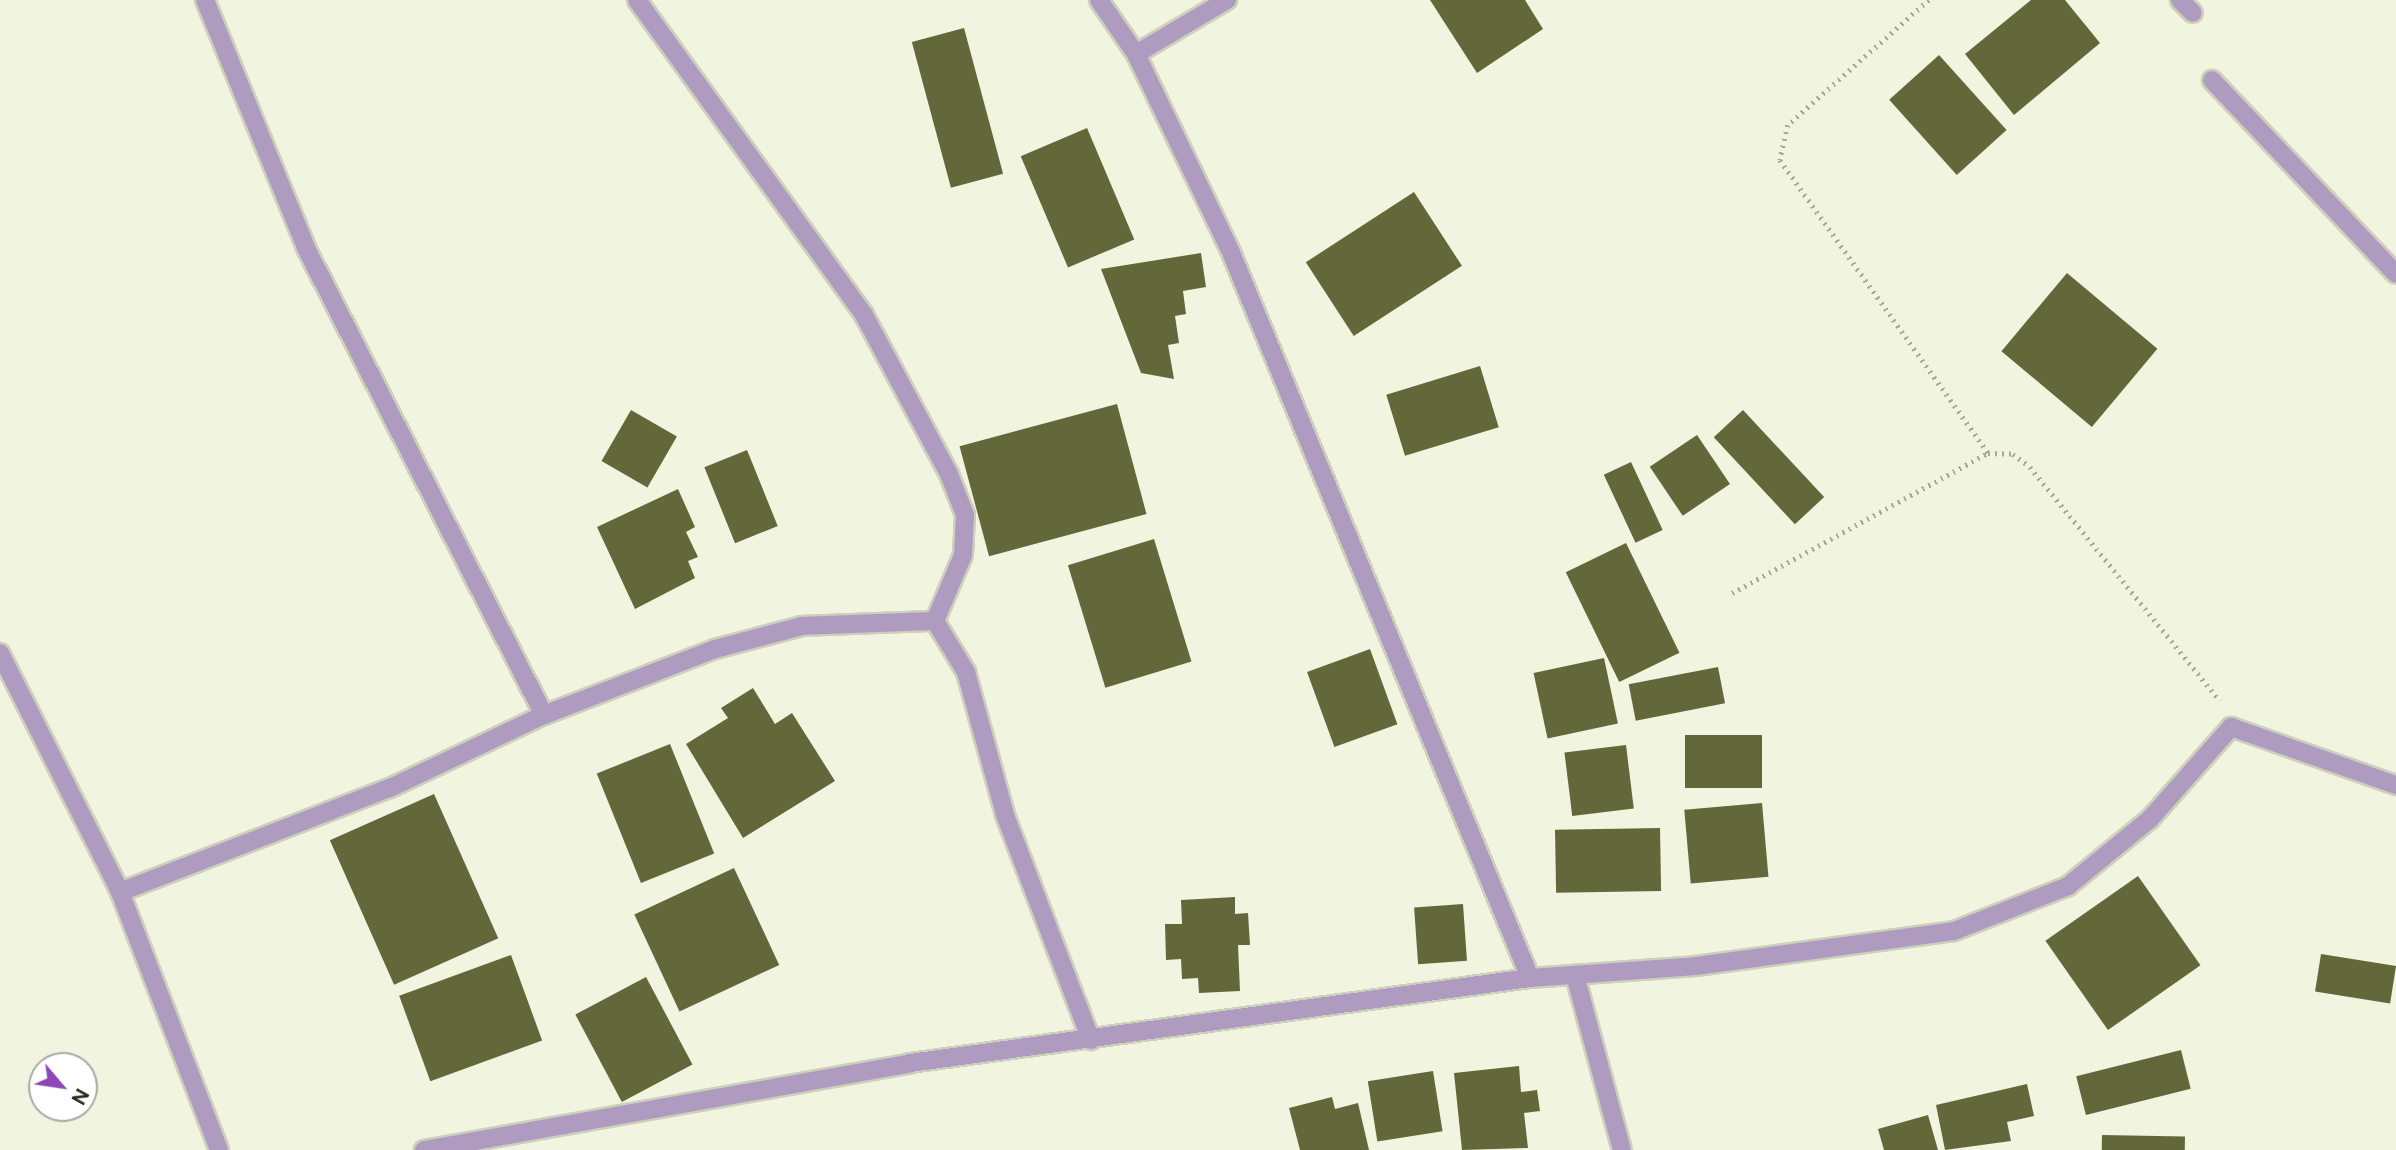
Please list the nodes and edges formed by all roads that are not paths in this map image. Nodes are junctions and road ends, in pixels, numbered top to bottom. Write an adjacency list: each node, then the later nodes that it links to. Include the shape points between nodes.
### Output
1 (205, 0): 10 (street, via 306,248)
2 (637, 0): 8 (street, via 864,315 949,474 965,514 963,555)
3 (1099, 0): 5 (street)
4 (1227, 0): 5 (street)
5 (1136, 54): 14 (street, via 1230,250)
6 (2212, 80): 7 (street)
7 (2396, 274)
8 (935, 621): 10 (street, via 802,626 715,649); 15 (street, via 966,672 1005,815)
9 (0, 653): 12 (street)
10 (544, 715): 12 (street, via 390,788)
11 (2396, 785): 13 (street, via 2231,727 2150,819 2068,886 1954,931 1696,966)
12 (120, 892): 16 (street)
13 (1575, 975): 14 (street); 18 (street)
14 (1530, 978): 15 (street)
15 (1091, 1040): 17 (street, via 910,1063)
16 (219, 1150)
17 (424, 1150)
18 (1622, 1150)

